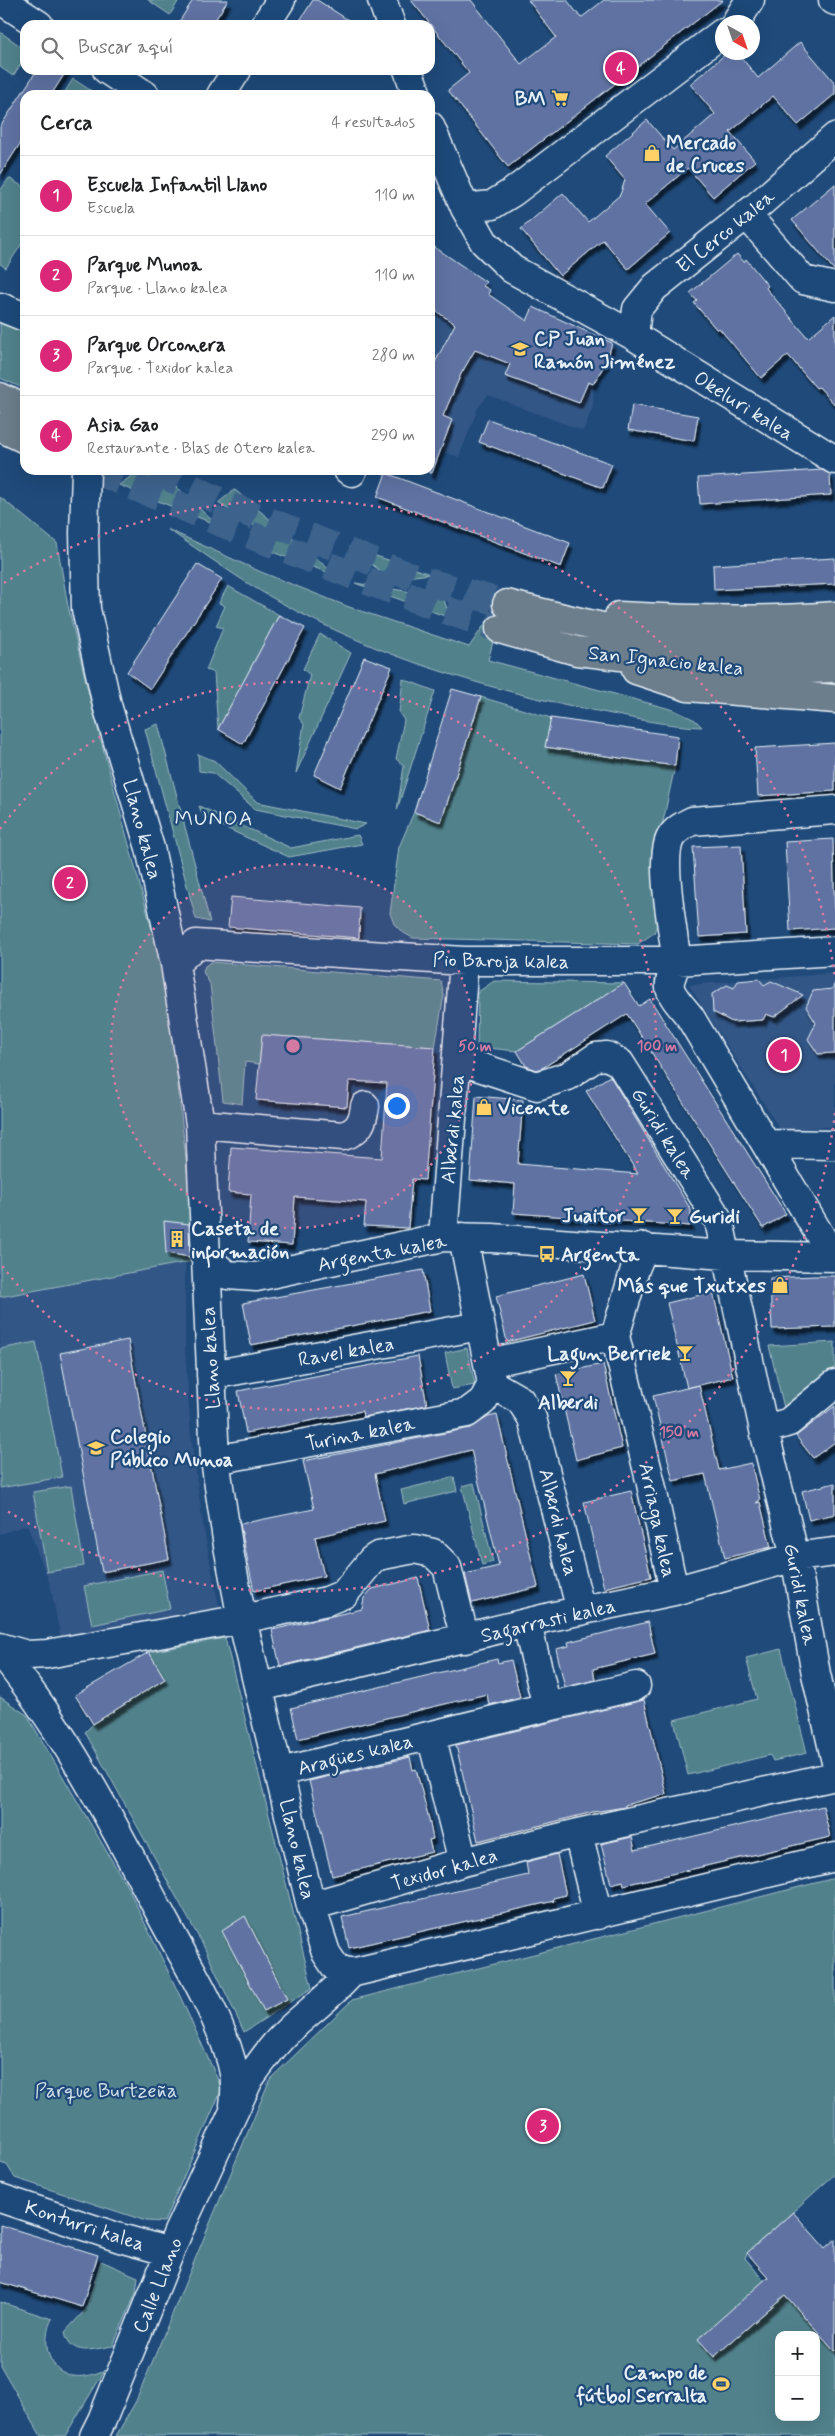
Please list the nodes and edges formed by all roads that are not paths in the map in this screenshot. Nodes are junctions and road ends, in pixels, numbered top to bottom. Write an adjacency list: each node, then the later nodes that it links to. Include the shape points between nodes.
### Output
1 (1, 0): 6 (street)
2 (281, 0): 7 (street)
3 (382, 0): 8 (street)
4 (750, 0): 5 (street)
5 (740, 15)
6 (31, 20)
7 (269, 20)
8 (389, 20)
9 (715, 37): 18 (street, via 513,192 492,205)
10 (115, 75): 13 (street)
11 (234, 75): 14 (street)
12 (410, 75): 15 (street)
13 (137, 90)
14 (224, 90)
15 (415, 90)
16 (835, 137): 19 (street, El Cerco kalea)
17 (435, 138): 18 (street, Okeluri kalea)
18 (465, 208): 23 (street, Okeluri kalea, via 484,242 512,269)
19 (747, 215): 20 (street, via 803,280); 23 (street, El Cerco kalea, via 655,287 637,309)
20 (835, 288)
21 (0, 307): 22 (street)
22 (20, 315)
23 (634, 336): 28 (street, Okeluri kalea)
24 (0, 397): 25 (main road)
25 (20, 407)
26 (0, 427): 27 (main road)
27 (20, 436)
28 (835, 460)
29 (86, 475): 40 (street, Llano kalea, via 86,609 107,705 150,848)
30 (513, 615): 31 (main road, via 781,621); 32 (main road, San Ignacio kalea, via 706,644 756,647); 33 (main road, San Ignacio kalea)
31 (835, 616)
32 (835, 643)
33 (577, 651): 34 (main road, San Ignacio kalea, via 732,668); 35 (main road, via 688,687)
34 (835, 668)
35 (835, 699)
36 (835, 810): 39 (street, via 692,821 680,827 670,838 667,849 668,901)
37 (835, 951): 39 (street, Pio Baroja kalea)
38 (464, 961): 39 (street, Pio Baroja kalea); 40 (street, Pio Baroja kalea, via 196,944); 41 (street, Alberdi kalea)
39 (677, 961): 44 (street, via 670,989)
40 (175, 964): 43 (street, Llano kalea)
41 (458, 1060): 46 (street, Alberdi kalea); 49 (street, Guridi kalea, via 537,1086 568,1076 596,1057 607,1056 620,1063 719,1221)
42 (365, 1106): 43 (street, via 359,1127 343,1136)
43 (200, 1124): 50 (street, Llano kalea)
44 (766, 1144): 45 (street); 51 (street)
45 (835, 1144)
46 (453, 1237): 47 (street, Argenta kalea); 50 (street, Argenta kalea, via 256,1277 227,1275); 53 (street, Alberdi kalea)
47 (644, 1247): 49 (street, Argenta kalea); 54 (street)
48 (764, 1254): 49 (street, Argenta kalea); 51 (street, Argenta kalea); 52 (street, via 748,1264)
49 (725, 1255): 52 (street, Guridi kalea)
50 (205, 1257): 56 (street, Llano kalea)
51 (834, 1257)
52 (735, 1287): 58 (street, Guridi kalea)
53 (480, 1326): 55 (street, Alberdi kalea); 56 (street, Ravel kalea)
54 (615, 1336): 55 (street); 62 (street, Arriaga kalea, via 652,1484)
55 (490, 1374): 59 (street, Turina kalea, via 483,1401 467,1412); 63 (street, Alberdi kalea, via 520,1400 532,1418)
56 (211, 1375): 59 (street, Llano kalea)
57 (835, 1384): 58 (street, via 789,1422)
58 (764, 1430): 61 (street, Guridi kalea)
59 (215, 1460): 64 (street, Llano kalea)
60 (835, 1552): 61 (street, Sagarrasti kalea)
61 (795, 1557): 62 (street, Sagarrasti kalea); 75 (street, Guridi kalea)
62 (674, 1591): 63 (street, Sagarrasti kalea)
63 (581, 1611): 65 (street, Sagarrasti kalea)
64 (242, 1619): 66 (street, via 337,1598 378,1556 419,1549 433,1552 447,1567); 69 (street); 71 (street, Llano kalea)
65 (527, 1624): 66 (street, Sagarrasti kalea); 72 (street)
66 (465, 1639): 71 (street, Sagarrasti kalea)
67 (0, 1647): 69 (street, via 26,1655)
68 (0, 1652): 73 (street)
69 (47, 1654): 73 (street, via 38,1680)
70 (636, 1686): 72 (street, Aragües kalea)
71 (260, 1687): 76 (street, Llano kalea)
72 (547, 1707): 74 (street, Aragües kalea)
73 (48, 1715): 84 (street, via 124,1844 202,1992)
74 (431, 1735): 76 (street, Aragües kalea); 80 (street, Aragües kalea)
75 (835, 1758)
76 (280, 1772): 81 (street, Llano kalea)
77 (835, 1776): 78 (street, Texidor kalea)
78 (578, 1833): 80 (street, Texidor kalea); 82 (street)
79 (835, 1857): 82 (street)
80 (463, 1862): 81 (street, Texidor kalea)
81 (311, 1906): 83 (street, Llano kalea, via 326,1953 336,1968)
82 (598, 1915): 83 (street)
83 (351, 1973): 85 (street)
84 (223, 2039): 85 (street, via 234,2048 246,2049); 86 (street, via 234,2072)
85 (281, 2039): 86 (street, via 259,2065)
86 (234, 2109): 88 (street, Calle Llano)
87 (0, 2198): 88 (street, Konturri kalea)
88 (170, 2252): 89 (street, Calle Llano)
89 (94, 2436)

